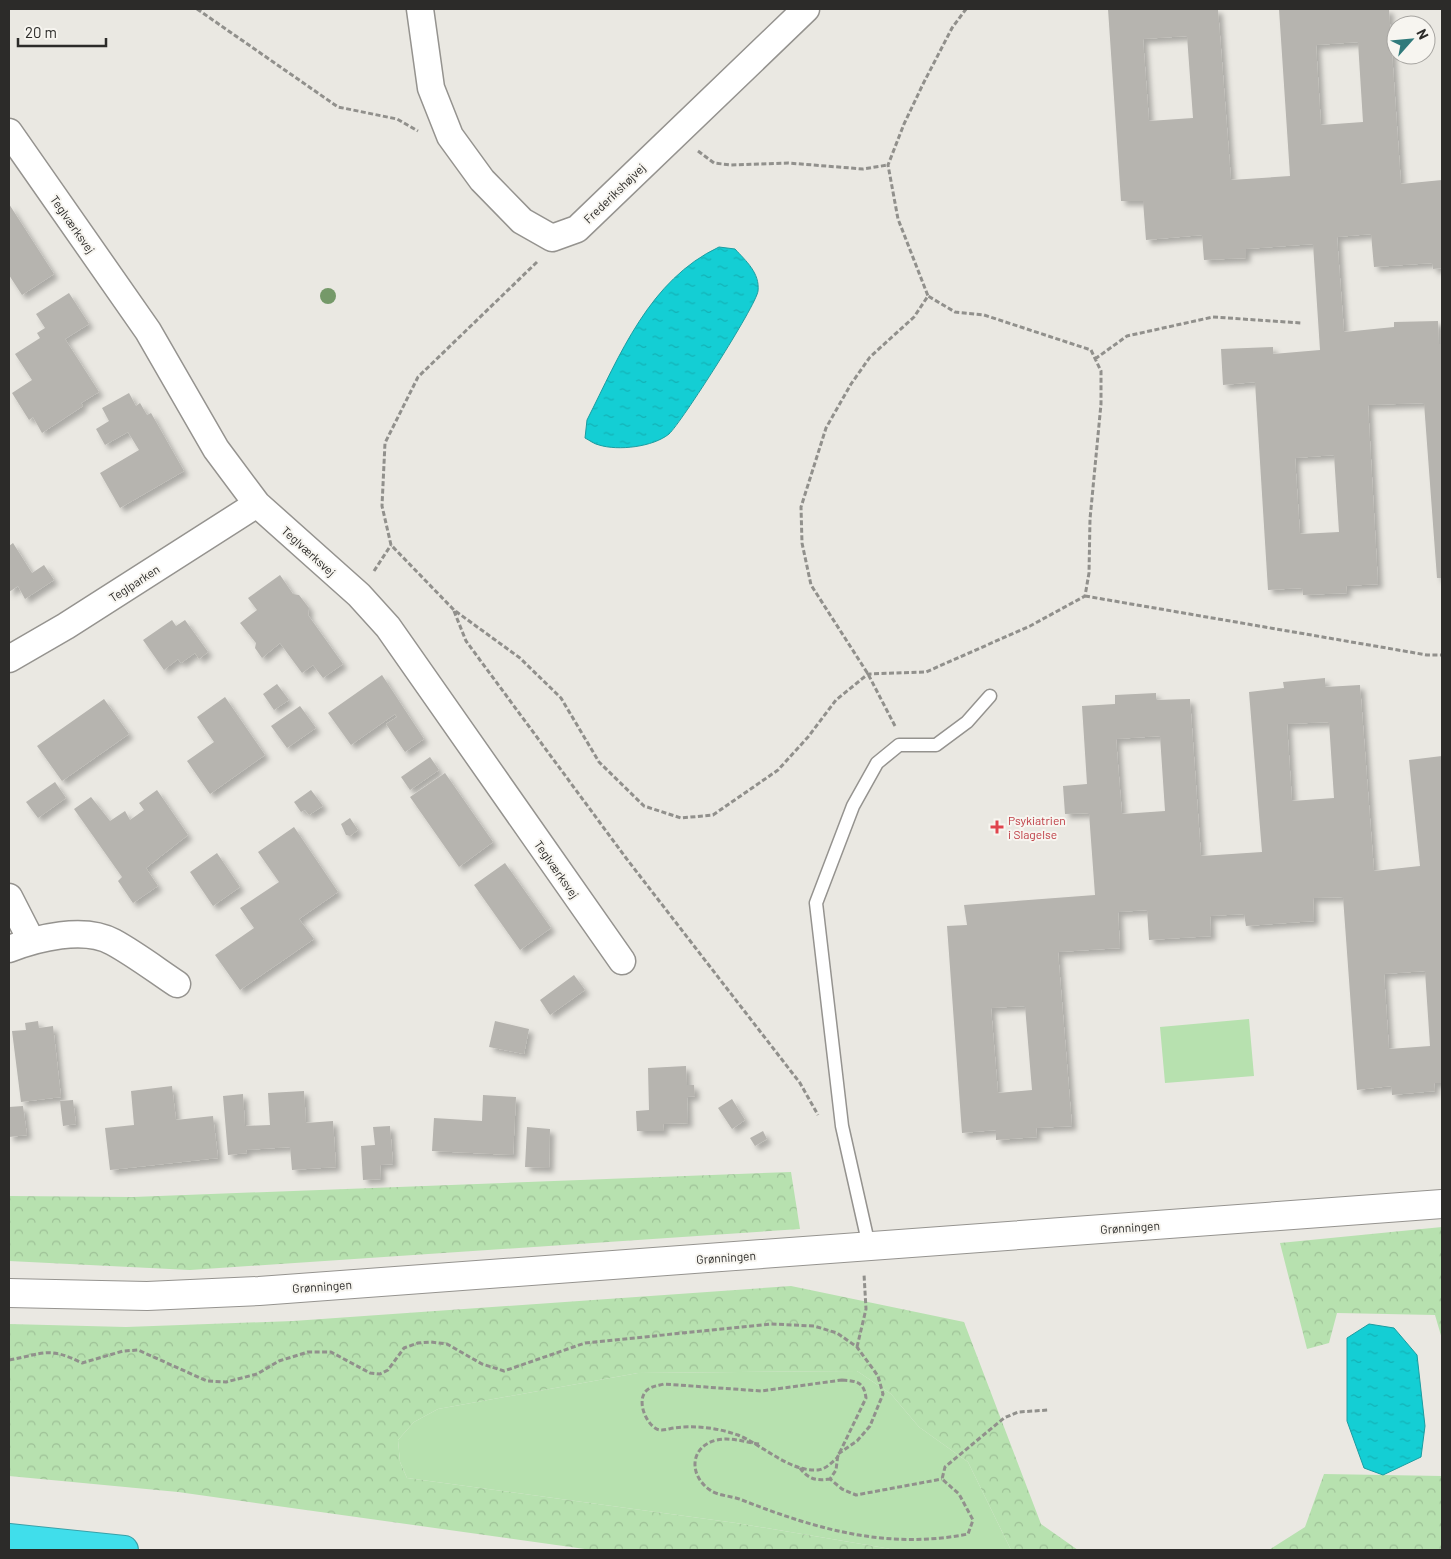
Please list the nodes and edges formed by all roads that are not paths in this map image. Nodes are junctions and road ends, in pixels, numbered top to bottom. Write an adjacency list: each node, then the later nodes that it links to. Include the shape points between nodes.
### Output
1 (420, 9): 2 (street, Frederikshøjvej, via 432,88 450,136 482,180 522,221 552,238 577,229)
2 (806, 9)
3 (9, 132): 4 (street, Teglværksvej, via 148,332 216,449)
4 (257, 504): 5 (street, Teglparken); 9 (street, Teglværksvej, via 358,595 388,627)
5 (9, 659)
6 (990, 696): 12 (lane, via 967,722 936,744 899,745 877,763 853,806 816,903 844,1135)
7 (9, 897): 8 (street)
8 (20, 945): 10 (street, via 77,934 111,941)
9 (622, 961)
10 (177, 984)
11 (1442, 1204): 12 (main road, Grønningen)
12 (869, 1246): 13 (main road, Grønningen, via 259,1291 147,1296)
13 (9, 1293)
14 (9, 1538): 15 (highway)
15 (124, 1550)

